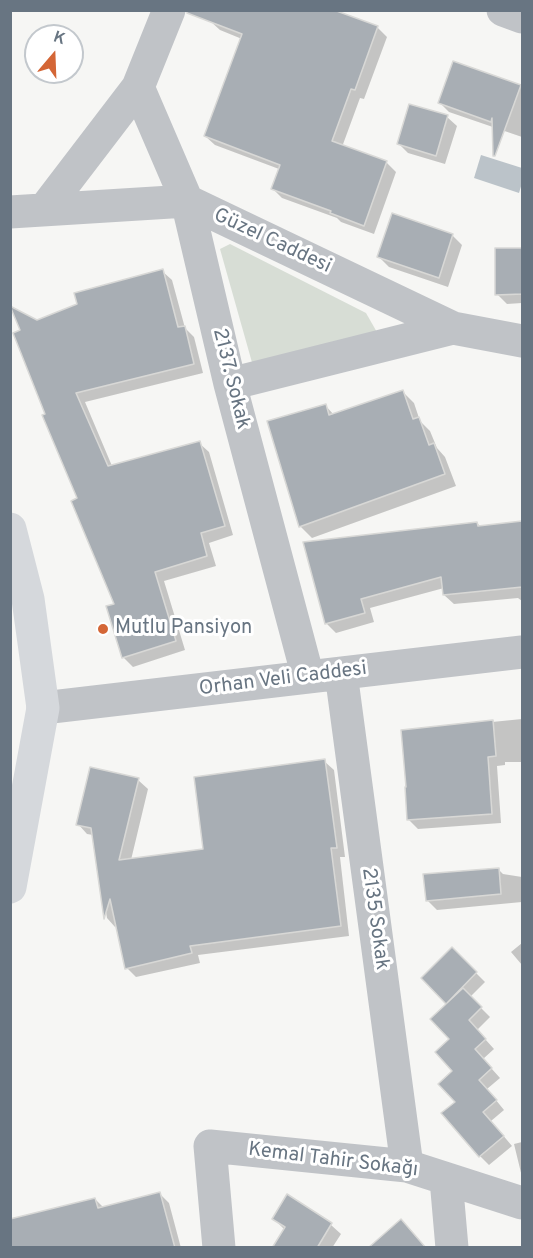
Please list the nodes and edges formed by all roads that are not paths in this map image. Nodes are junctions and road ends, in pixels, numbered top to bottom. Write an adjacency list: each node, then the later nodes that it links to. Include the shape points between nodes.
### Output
1 (169, 10): 4 (street)
2 (503, 10): 3 (street)
3 (522, 17)
4 (138, 87): 5 (street, 2137. Sokak); 6 (street)
5 (187, 201): 6 (street, Güzel Caddesi); 8 (street, Güzel Caddesi); 10 (street, 2137. Sokak)
6 (44, 210): 7 (street, Güzel Caddesi)
7 (10, 212)
8 (453, 328): 9 (street, Güzel Caddesi); 10 (street)
9 (522, 341)
10 (230, 384): 14 (street, 2137. Sokak)
11 (10, 529): 15 (street, via 28,599)
12 (522, 651): 13 (street, Orhan Veli Caddesi)
13 (340, 673): 14 (street, Orhan Veli Caddesi); 17 (street, 2135 Sokak)
14 (308, 677): 15 (street, Orhan Veli Caddesi)
15 (44, 708): 16 (street)
16 (10, 887)
17 (407, 1166): 18 (street, Kemal Tahir Sokağı); 20 (street, Kemal Tahir Sokağı, via 210,1146)
18 (446, 1179): 19 (street, Kemal Tahir Sokağı); 21 (street)
19 (522, 1203)
20 (219, 1248)
21 (452, 1248)

